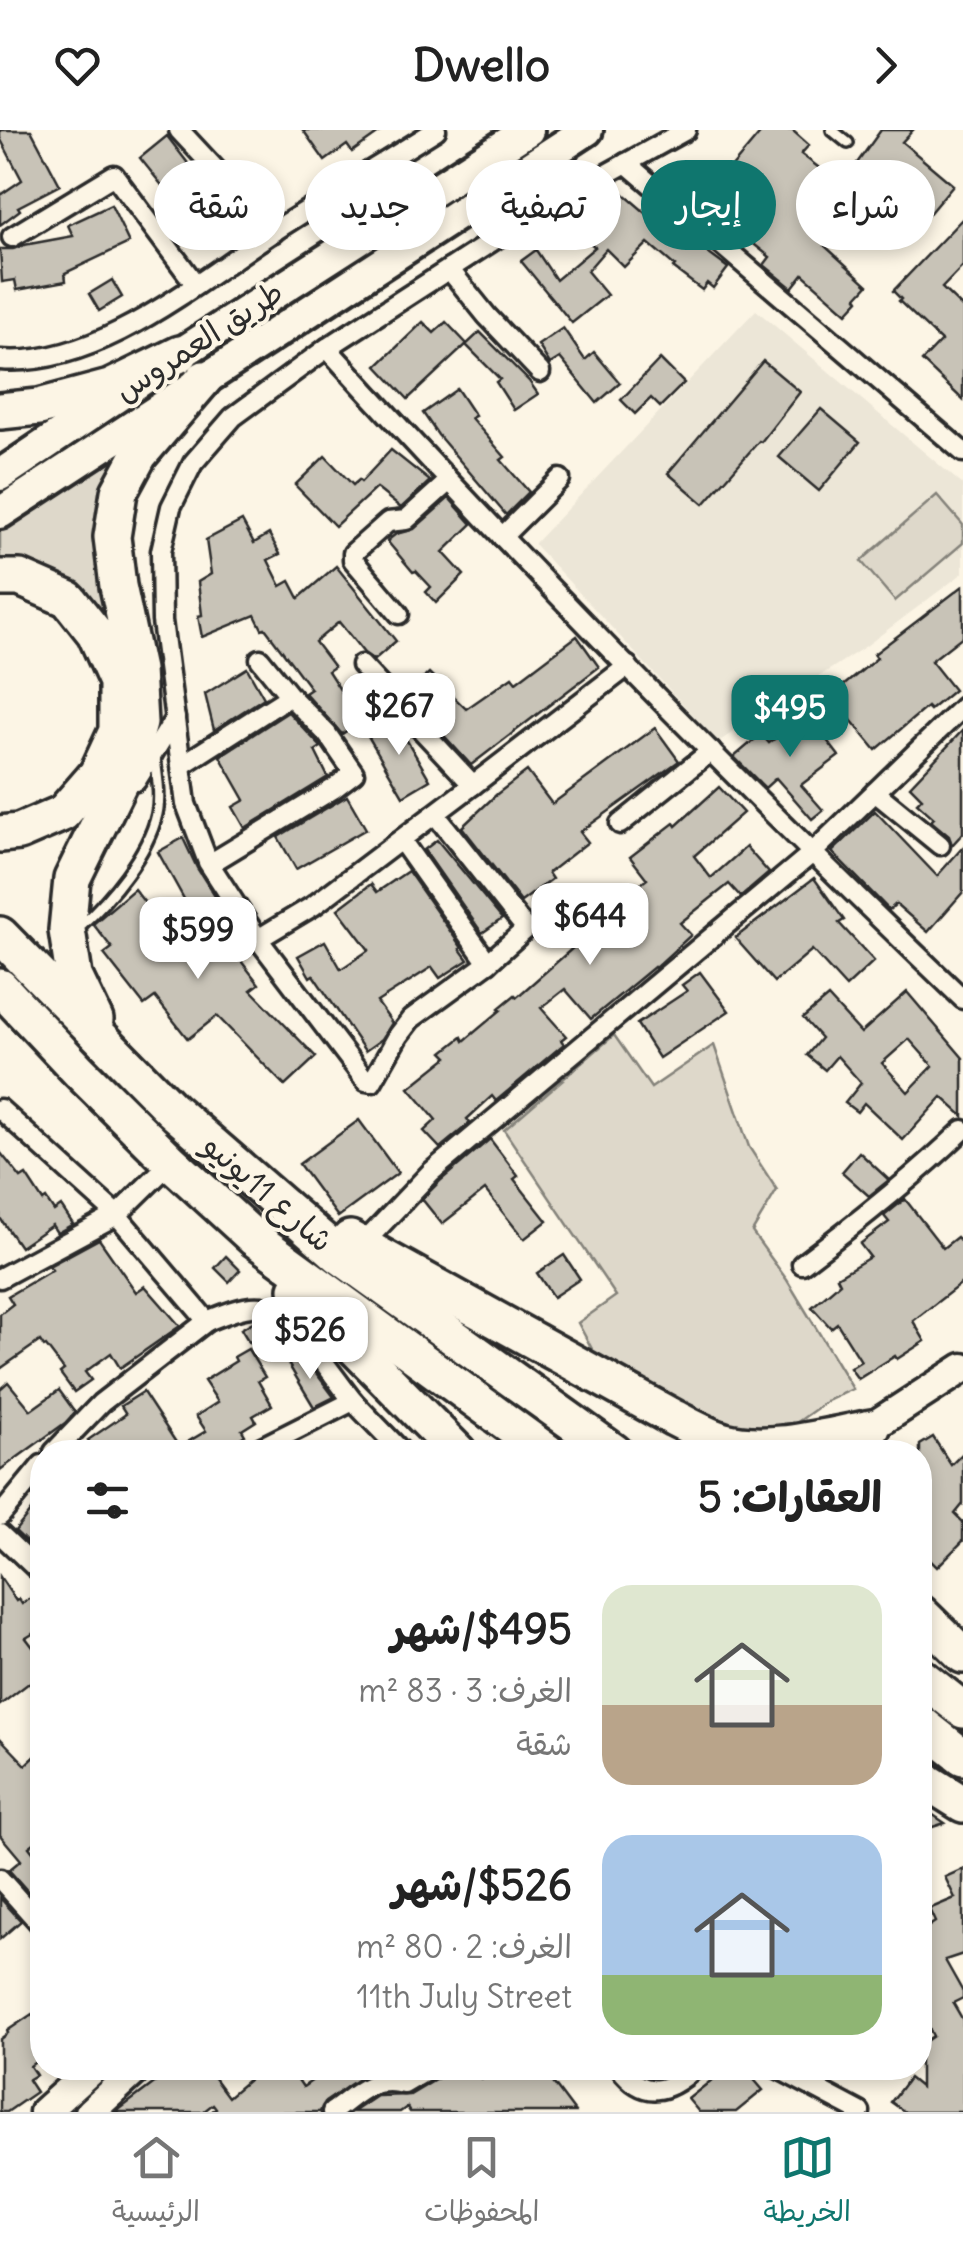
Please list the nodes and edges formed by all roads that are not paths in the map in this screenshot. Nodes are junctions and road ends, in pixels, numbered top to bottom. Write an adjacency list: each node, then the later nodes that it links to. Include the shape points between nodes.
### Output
1 (180, 130): 8 (street)
2 (436, 130): 10 (street)
3 (528, 130): 17 (main road, طريق العمروس)
4 (587, 130): 17 (main road, طريق العمروس)
5 (686, 130): 9 (street)
6 (832, 130): 7 (lane)
7 (848, 144)
8 (208, 160)
9 (626, 163): 13 (street); 20 (street)
10 (285, 225)
11 (12, 237): 14 (street, via 114,175)
12 (248, 250): 14 (street)
13 (448, 269): 15 (street); 18 (street)
14 (196, 286): 16 (street, via 128,328 76,350)
15 (327, 348): 23 (street); 33 (street, via 233,417 193,463 170,507 161,552 162,621)
16 (0, 360)
17 (192, 366): 19 (highway, via 39,407); 21 (main road, طريق العمروس); 24 (main road, طريق العمروس); 50 (highway, via 119,492 112,537 140,723 126,769 72,880 67,930)
18 (540, 372)
19 (0, 411)
20 (963, 452)
21 (0, 475)
22 (560, 479): 25 (street)
23 (448, 482): 25 (street); 27 (street, via 406,520 388,522 353,553)
24 (0, 514)
25 (502, 537): 30 (street)
26 (0, 578): 41 (highway, via 20,578 68,599 95,633 117,682 117,732 97,774 63,813)
27 (399, 614)
28 (260, 660): 31 (street)
29 (362, 665): 37 (street)
30 (628, 666): 35 (street); 37 (street)
31 (290, 696): 36 (street); 45 (street, via 354,773)
32 (963, 707): 38 (street)
33 (175, 718): 34 (street); 36 (street)
34 (154, 750): 46 (street, via 88,877); 46 (lane, via 159,796 152,828 129,871)
35 (711, 752): 40 (street); 44 (street)
36 (182, 765): 45 (street, via 186,804)
37 (472, 785): 39 (street)
38 (875, 792): 43 (street); 44 (street)
39 (436, 814): 42 (street); 49 (street, via 526,928)
40 (620, 824)
41 (0, 834)
42 (401, 840): 48 (street); 49 (street)
43 (940, 845)
44 (811, 854): 52 (street); 62 (street, via 431,1172)
45 (211, 863): 48 (street)
46 (77, 928): 50 (street)
47 (0, 934): 54 (highway, شارع 11يونيو)
48 (258, 939): 49 (street, via 366,1082 411,1019)
49 (488, 963)
50 (74, 976): 54 (highway)
51 (0, 986): 55 (highway)
52 (963, 999)
53 (0, 1014): 55 (highway)
54 (106, 1044): 59 (highway, شارع 11يونيو)
55 (79, 1070): 58 (highway)
56 (0, 1109): 60 (street)
57 (963, 1130): 63 (street)
58 (172, 1162): 60 (street); 61 (highway)
59 (246, 1176): 62 (highway); 73 (highway, شارع 11يونيو, via 339,1255)
60 (117, 1215): 64 (street); 65 (street)
61 (254, 1238): 71 (highway, via 306,1300); 72 (highway)
62 (361, 1246): 74 (highway)
63 (802, 1264)
64 (0, 1278)
65 (207, 1321): 67 (street, via 236,1309 274,1310); 68 (street, via 101,1403)
66 (963, 1368): 75 (main road)
67 (353, 1400): 69 (street); 70 (street)
68 (66, 1440)
69 (275, 1440)
70 (391, 1440)
71 (446, 1440)
72 (531, 1440)
73 (597, 1440)
74 (712, 1440)
75 (864, 1440)
76 (30, 1480): 77 (street)
77 (0, 1516)
78 (0, 1534): 79 (street)
79 (30, 1563)
80 (932, 1623): 81 (highway)
81 (960, 1646)
82 (932, 1685): 83 (highway)
83 (963, 1710)
84 (932, 1732): 85 (highway)
85 (963, 1757)
86 (932, 1785): 87 (highway)
87 (963, 1804)
88 (0, 1879): 89 (street)
89 (30, 1913)
90 (80, 2080): 96 (main road)
91 (125, 2080): 97 (main road)
92 (388, 2080): 98 (street, via 374,2082)
93 (631, 2080): 94 (street, via 654,2090)
94 (679, 2080)
95 (800, 2080): 99 (street)
96 (44, 2112)
97 (90, 2112)
98 (332, 2112)
99 (860, 2112)

